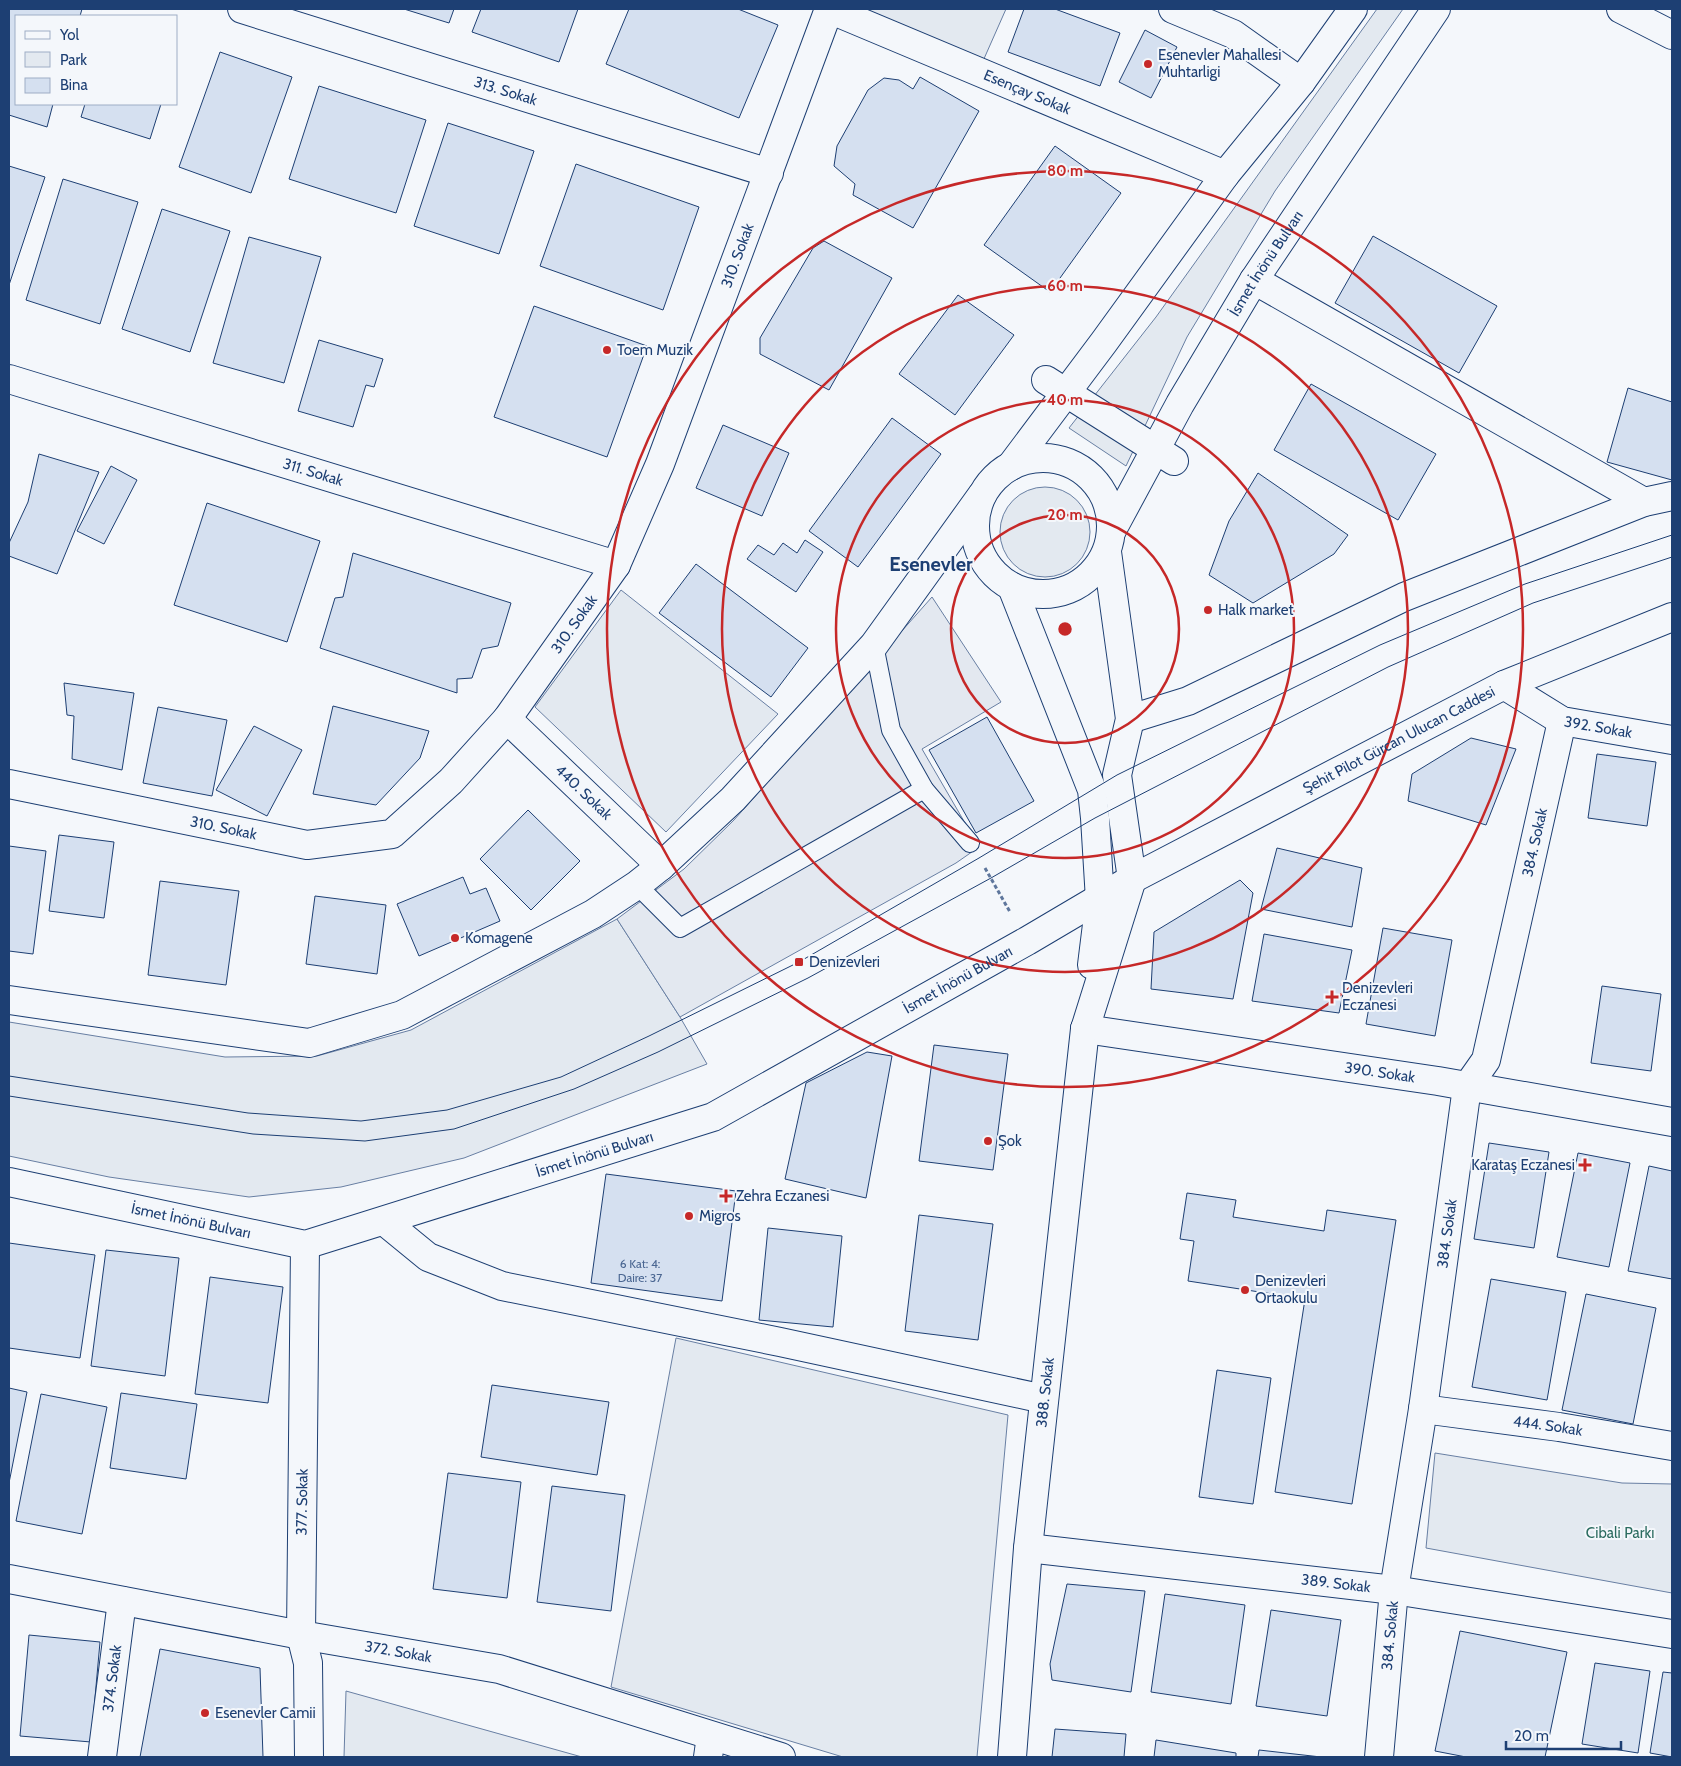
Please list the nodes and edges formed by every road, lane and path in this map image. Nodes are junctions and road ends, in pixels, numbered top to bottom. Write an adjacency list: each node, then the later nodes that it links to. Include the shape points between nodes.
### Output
1 (242, 9): 9 (street, 313. Sokak)
2 (829, 9): 9 (street, 310. Sokak); 10 (street, Esençay Sokak)
3 (1173, 9): 8 (street, via 1233,34)
4 (1353, 9): 8 (street)
5 (1436, 9): 11 (street, İsmet İnönü Bulvarı)
6 (1621, 9): 7 (street)
7 (1672, 35)
8 (1301, 82): 10 (street)
9 (769, 173): 20 (street, 310. Sokak, via 660,464)
10 (1225, 175): 13 (street)
11 (1254, 280): 14 (street, İsmet İnönü Bulvarı, via 1180,404); 18 (street)
12 (9, 379): 20 (street, 311. Sokak)
13 (1056, 387): 14 (street); 15 (street)
14 (1165, 455): 19 (street, İsmet İnönü Bulvarı)
15 (1011, 466): 16 (street); 19 (street, via 1031,459 1051,459 1071,464 1088,474 1102,491 1110,509)
16 (982, 494): 21 (street, via 975,520 978,547 991,570); 23 (street)
17 (1672, 496): 18 (street)
18 (1644, 502): 25 (street, via 1404,597 1188,701)
19 (1109, 541): 21 (street, via 1095,572 1077,586 1056,594 1033,594); 25 (street)
20 (616, 564): 26 (street, 310. Sokak)
21 (1012, 587): 35 (street, via 1092,790)
22 (1672, 617): 24 (street, Şehit Pilot Gürcan Ulucan Caddesi)
23 (874, 646): 30 (lane, via 890,730); 32 (street, via 732,799)
24 (1504, 685): 27 (street, 392. Sokak); 33 (street, Şehit Pilot Gürcan Ulucan Caddesi)
25 (1130, 718): 33 (street, via 1117,774)
26 (507, 719): 29 (street, 310. Sokak, via 451,781 392,834 354,839 307,845); 32 (street, 440. Sokak)
27 (1562, 721): 28 (street, 392. Sokak); 39 (street, 384. Sokak, via 1486,1060)
28 (1672, 740)
29 (9, 784)
30 (924, 788): 31 (lane); 34 (lane, via 680,928)
31 (970, 843): 36 (path)
32 (660, 866): 34 (street)
33 (1132, 879): 35 (street, İsmet İnönü Bulvarı); 38 (street)
34 (637, 885): 37 (street, via 593,914 402,1015 309,1043)
35 (1100, 900): 36 (street, İsmet İnönü Bulvarı); 38 (street)
36 (1026, 941): 42 (street, İsmet İnönü Bulvarı, via 713,1117)
37 (9, 1000)
38 (1085, 1029): 39 (street, 390. Sokak); 44 (street, 388. Sokak)
39 (1467, 1087): 40 (street, 390. Sokak); 45 (street, 384. Sokak)
40 (1672, 1122)
41 (9, 1182): 43 (street, İsmet İnönü Bulvarı)
42 (384, 1221): 43 (street, İsmet İnönü Bulvarı); 44 (street, via 428,1257 502,1286)
43 (304, 1245): 52 (street, 377. Sokak)
44 (1044, 1399): 47 (street, 388. Sokak)
45 (1423, 1409): 46 (street, 444. Sokak); 49 (street, 384. Sokak)
46 (1672, 1446)
47 (1028, 1548): 49 (street, 389. Sokak); 57 (street, 388. Sokak)
48 (9, 1579): 50 (street, 372. Sokak)
49 (1394, 1590): 51 (street, 389. Sokak); 58 (street, 384. Sokak)
50 (122, 1601): 52 (street, 372. Sokak); 54 (street, 374. Sokak)
51 (1672, 1634)
52 (301, 1635): 53 (street, 372. Sokak, via 498,1669); 55 (street, 377. Sokak, via 308,1663)
53 (710, 1747): 56 (street, 372. Sokak)
54 (102, 1757)
55 (309, 1757)
56 (781, 1757)
57 (1012, 1757)
58 (1379, 1757)

